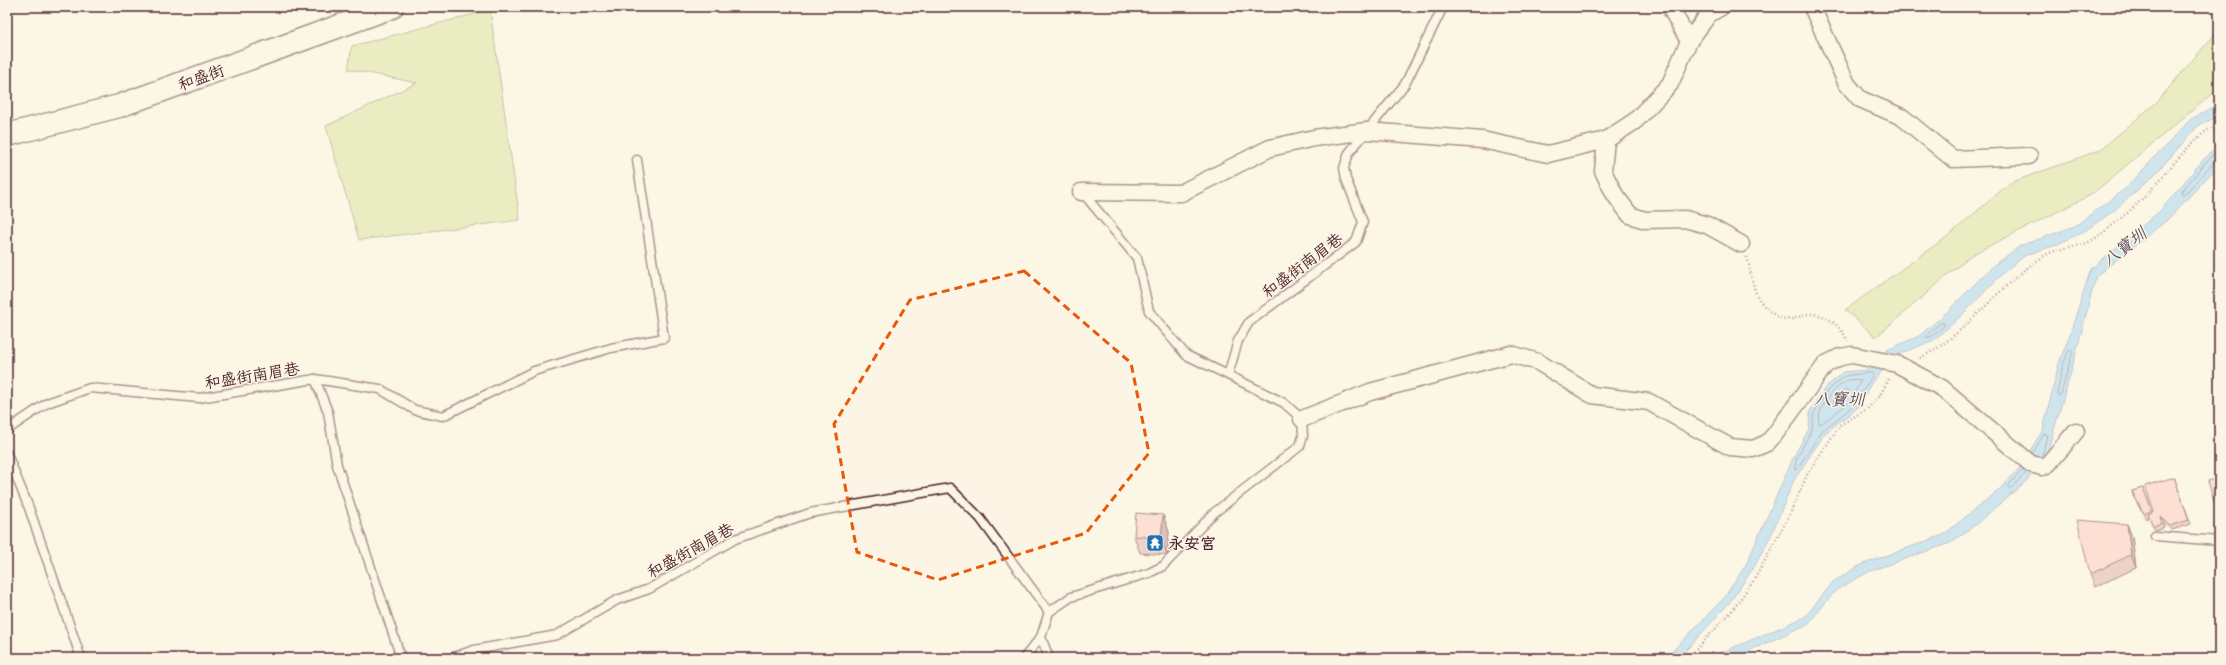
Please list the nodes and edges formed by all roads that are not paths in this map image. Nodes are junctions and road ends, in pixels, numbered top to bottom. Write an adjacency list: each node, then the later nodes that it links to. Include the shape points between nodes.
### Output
1 (392, 7): 8 (main road, 和盛街, via 119,106)
2 (1443, 7): 7 (lane, 和盛街南眉巷, via 1405,84)
3 (1670, 7): 6 (street)
4 (1721, 7): 6 (street, via 1709,14)
5 (1812, 7): 10 (street, via 1847,84 1860,99 1902,117 1953,159)
6 (1689, 41): 9 (street, via 1670,84 1635,122)
7 (1367, 131): 9 (street, via 1482,140 1548,154); 12 (street, via 1314,138 1270,148 1181,194); 14 (lane, 和盛街南眉巷, via 1348,153 1344,168 1362,222 1356,242 1250,322 1238,340)
8 (7, 136)
9 (1606, 140): 13 (street, via 1604,171 1615,195 1630,215 1645,220 1684,219 1707,225)
10 (2029, 156)
11 (637, 160): 15 (lane, via 664,338 610,348 534,371 443,416 415,410 380,389)
12 (1081, 192): 14 (lane, via 1137,258 1149,311 1186,355)
13 (1741, 244)
14 (1228, 375): 16 (lane, via 1284,403)
15 (315, 379): 17 (lane, 和盛街南眉巷, via 199,398 90,388 47,403); 25 (lane, 和盛街南眉巷, via 328,412 338,465)
16 (1302, 420): 18 (street, via 1370,392 1511,354 1538,362 1592,395 1650,402 1730,448 1753,449 1766,443 1775,434 1826,364 1840,357 1852,356 1897,364 1942,388 2031,464 2042,467 2048,464); 22 (lane, via 1303,436 1300,446 1215,512 1163,566 1149,573 1071,597)
17 (7, 430)
18 (2076, 431)
19 (7, 454): 24 (lane, via 29,508)
20 (2156, 536): 21 (lane)
21 (2219, 541)
22 (1049, 612): 23 (lane); 26 (lane, 和盛街南眉巷, via 980,518 950,488 810,513 735,539 649,589 617,600 557,635 474,650)
23 (1041, 637): 27 (lane); 28 (lane)
24 (81, 658)
25 (401, 658)
26 (452, 658)
27 (1024, 658)
28 (1049, 658)

